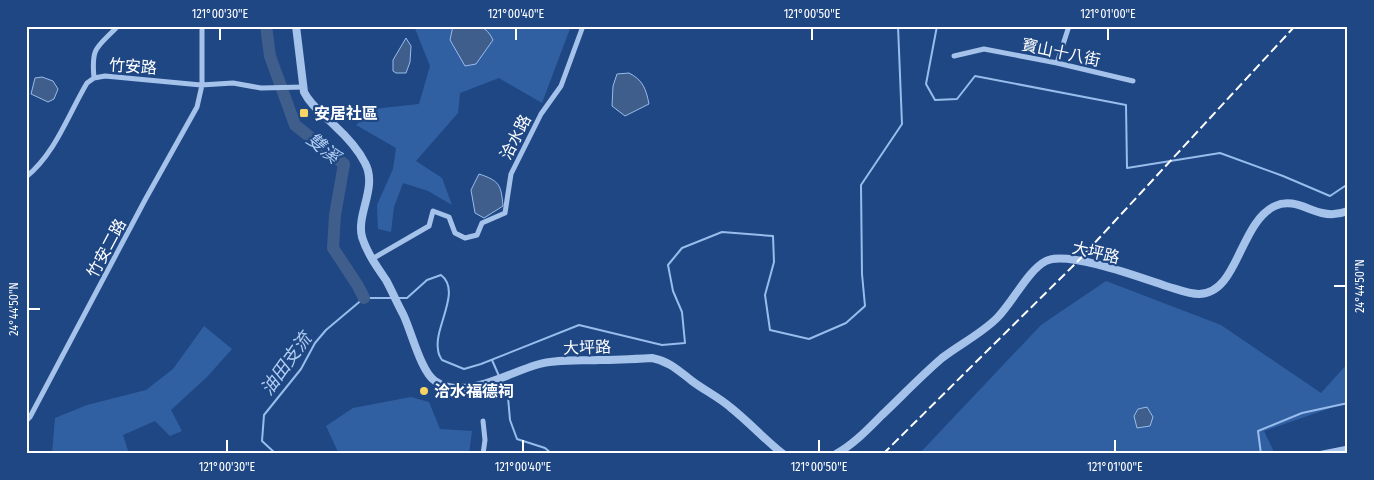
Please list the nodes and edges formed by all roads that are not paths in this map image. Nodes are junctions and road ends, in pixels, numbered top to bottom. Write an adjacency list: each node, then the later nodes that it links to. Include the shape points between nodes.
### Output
1 (118, 26): 8 (street, via 94,51)
2 (202, 26): 10 (street, 竹安二路)
3 (296, 26): 11 (street)
4 (583, 26): 14 (street, 洽水路, via 561,86 541,114 510,174 505,213 482,223 477,235 464,238 455,233 449,217 434,211 429,226)
5 (1069, 26): 7 (street)
6 (954, 56): 7 (street, 寶山十八街, via 984,49)
7 (1057, 63): 9 (street, 寶山十八街)
8 (94, 78): 10 (street, 竹安路, via 105,76); 12 (street, 竹安路, via 87,83 38,168)
9 (1132, 81)
10 (202, 84): 11 (street, 竹安路); 15 (street, 竹安二路, via 197,107)
11 (304, 87): 14 (street, via 308,101 347,138 366,163 369,187 361,229)
12 (26, 177)
13 (1348, 211): 20 (street, 大坪路, via 1331,214 1295,204 1276,206 1264,214 1247,236 1230,275 1210,292 1201,294 1089,262 1049,259 1034,269 996,319 943,358 860,437)
14 (372, 259): 19 (street, 大坪路, via 406,319 428,375 435,382 460,388 477,386 533,366 558,361 658,359 678,368 731,407)
15 (26, 421)
16 (483, 421): 18 (street)
17 (1348, 448): 21 (street)
18 (483, 454)
19 (783, 454)
20 (836, 454)
21 (1318, 454)

